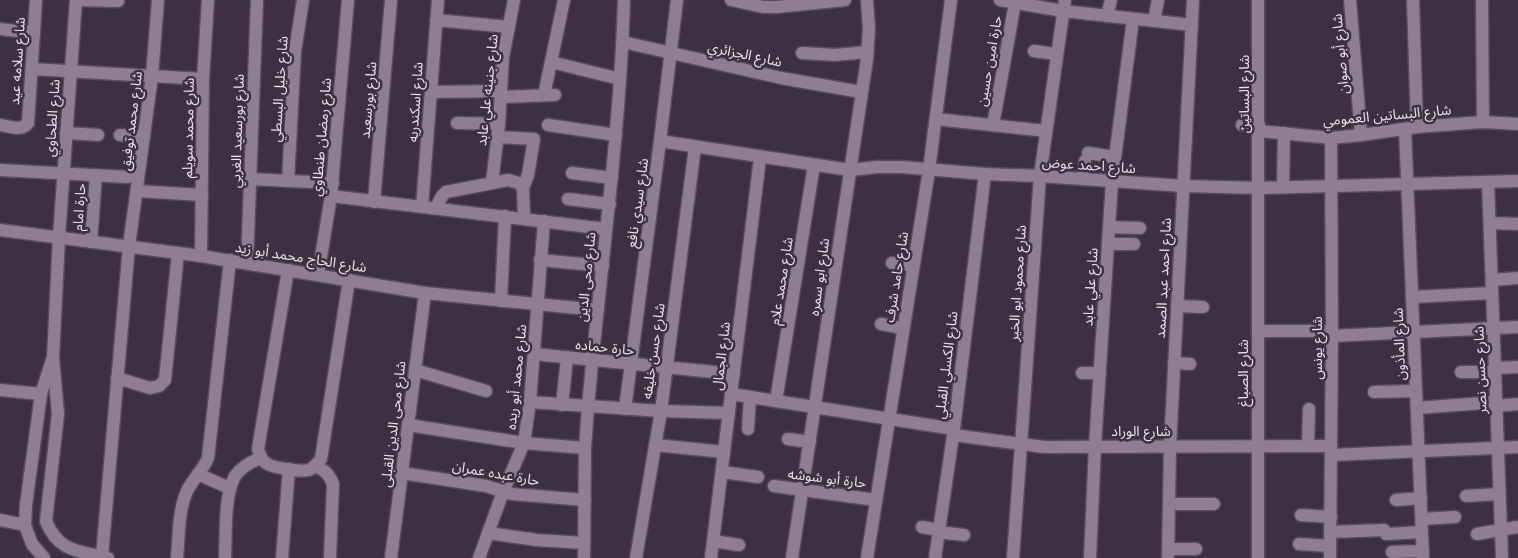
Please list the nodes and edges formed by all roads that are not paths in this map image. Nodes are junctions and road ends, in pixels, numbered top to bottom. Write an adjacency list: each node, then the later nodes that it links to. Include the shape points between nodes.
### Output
1 (36, 0): 36 (street, شارع سلامه عيد)
2 (76, 0): 25 (street); 45 (street, شارع الطحاوي)
3 (158, 0): 46 (street, شارع محمد توفيق)
4 (208, 0): 47 (street, شارع محمد سويلم)
5 (257, 0): 87 (street, شارع بورسعيد الغربي)
6 (303, 0): 89 (street, شارع خليل البسطي, via 294,51)
7 (348, 0): 93 (street, شارع رمضان طنطاوي)
8 (391, 0): 105 (street, شارع بورسعيد)
9 (438, 0): 31 (street, شارع اسكندريه)
10 (514, 0): 34 (street, شارع جنينه علي عابد)
11 (564, 0): 43 (street)
12 (624, 0): 37 (street, شارع محى الدين)
13 (677, 0): 39 (street, شارع سيدي نافع)
14 (735, 0): 26 (street, via 763,7)
15 (867, 0): 40 (street, شارع ابو سمره)
16 (951, 0): 52 (street, شارع حامد شرف)
17 (1000, 0): 27 (street)
18 (1111, 0): 29 (street)
19 (1158, 0): 32 (street)
20 (1194, 0): 33 (street, شارع احمد عبد الصمد)
21 (1258, 0): 60 (street, شارع البساتين)
22 (1350, 0): 69 (street, شارع أبو صوان)
23 (1413, 0): 61 (street, شارع المأذون)
24 (1482, 0): 53 (street)
25 (118, 1)
26 (837, 1)
27 (1015, 3): 28 (street); 58 (street, حارة امين حسين)
28 (1064, 6): 29 (street); 42 (street, شارع محمود ابو الخير)
29 (1107, 16): 30 (street)
30 (1133, 19): 32 (street); 74 (street, شارع علي عابد)
31 (436, 20): 34 (street); 49 (street, شارع اسكندريه)
32 (1154, 21): 33 (street)
33 (1192, 25): 96 (street, شارع احمد عبد الصمد)
34 (509, 27): 51 (street, شارع جنينه علي عابد)
35 (0, 30): 36 (street)
36 (34, 34): 44 (street, شارع سلامه عيد)
37 (623, 42): 39 (street, شارع الجزائري); 48 (street, شارع محى الدين)
38 (1034, 51): 42 (street)
39 (670, 52): 50 (street, شارع الجزائري, via 781,78); 72 (street, شارع سيدي نافع)
40 (867, 52): 41 (street, via 835,55); 50 (street, شارع ابو سمره)
41 (802, 53)
42 (1056, 54): 63 (street, شارع محمود ابو الخير)
43 (551, 62): 48 (street); 51 (street, via 549,95)
44 (32, 69): 45 (street); 57 (street, شارع سلامه عيد, via 28,123 21,128)
45 (70, 72): 46 (street); 64 (street, شارع الطحاوي)
46 (152, 76): 47 (street); 70 (street, شارع محمد توفيق)
47 (203, 79): 102 (street, شارع محمد سويلم)
48 (620, 80): 68 (street, شارع محى الدين)
49 (431, 92): 51 (street); 107 (street, شارع اسكندريه)
50 (861, 92): 78 (street, شارع ابو سمره)
51 (501, 94): 62 (street, شارع جنينه علي عابد)
52 (936, 119): 58 (street, حارة امين حسين); 79 (street, شارع حامد شرف)
53 (1483, 122): 56 (street, شارع البساتين العمومي); 61 (street, شارع البساتين العمومي)
54 (457, 123): 62 (street)
55 (548, 124): 68 (street)
56 (1518, 124)
57 (0, 125)
58 (993, 125): 63 (street, حارة امين حسين)
59 (1242, 125): 60 (street, شارع البساتين العمومي)
60 (1259, 128): 65 (street, شارع البساتين العمومي); 100 (street, شارع البساتين)
61 (1411, 128): 69 (street, شارع البساتين العمومي); 95 (street, شارع المأذون)
62 (498, 131): 94 (street, شارع جنينه علي عابد); 99 (street, via 540,139)
63 (1046, 131): 84 (street, شارع محمود ابو الخير)
64 (66, 133): 66 (street); 80 (street, شارع الطحاوي)
65 (1284, 134): 71 (street, شارع البساتين العمومي); 98 (street)
66 (98, 135)
67 (120, 135): 70 (street)
68 (616, 135): 86 (street, شارع محى الدين)
69 (1361, 136): 71 (street, شارع البساتين العمومي)
70 (144, 137): 101 (street, شارع محمد توفيق)
71 (1331, 138): 97 (street, شارع يونس)
72 (660, 142): 73 (street, شارع احمد عوض); 156 (street, شارع سيدي نافع)
73 (695, 147): 75 (street, شارع احمد عوض); 158 (street, شارع حسن خليفه)
74 (1115, 157): 88 (street, via 1087,157); 90 (street, شارع علي عابد)
75 (760, 158): 76 (street, شارع احمد عوض); 164 (street, شارع الجمال)
76 (814, 166): 78 (street, شارع احمد عوض); 173 (street, شارع محمد علام)
77 (0, 170): 80 (street)
78 (850, 170): 79 (street, شارع احمد عوض, via 884,167); 179 (street, شارع ابو سمره)
79 (929, 170): 82 (street, شارع احمد عوض); 130 (street, شارع حامد شرف)
80 (63, 173): 83 (street); 118 (street, شارع الطحاوي)
81 (572, 173): 86 (street)
82 (985, 174): 84 (street, شارع احمد عوض); 188 (street, شارع الكسلي القبلي)
83 (96, 175): 85 (street); 119 (street, حارة امام)
84 (1040, 176): 88 (street, شارع احمد عوض); 193 (street, شارع محمود ابو الخير)
85 (128, 177)
86 (612, 178): 106 (street, شارع محى الدين)
87 (250, 179): 89 (street); 127 (street, شارع بورسعيد الغربي)
88 (1083, 180): 90 (street, شارع احمد عوض)
89 (288, 181): 93 (street)
90 (1112, 181): 96 (street, شارع احمد عوض); 114 (street, شارع علي عابد)
91 (1518, 181): 92 (street, شارع احمد عوض)
92 (1488, 182): 95 (street, شارع احمد عوض); 112 (street, شارع حسن نصر)
93 (333, 183): 103 (street, شارع رمضان طنطاوي)
94 (492, 183): 99 (street, via 508,180 519,183); 108 (street, via 446,192)
95 (1408, 183): 97 (street, شارع احمد عوض); 137 (street, شارع المأذون)
96 (1183, 186): 100 (street, شارع احمد عوض); 140 (street, شارع احمد عبد الصمد)
97 (1331, 186): 98 (street, شارع احمد عوض); 149 (street, شارع يونس)
98 (1283, 187): 100 (street, شارع احمد عوض)
99 (523, 188): 110 (street)
100 (1258, 188): 147 (street, شارع الصباغ)
101 (137, 191): 102 (street); 122 (street, شارع محمد توفيق)
102 (202, 195): 124 (street, شارع محمد سويلم)
103 (332, 196): 105 (street); 132 (street, شارع رمضان طنطاوي)
104 (568, 199): 106 (street)
105 (374, 202): 107 (street)
106 (610, 204): 116 (street, شارع محى الدين)
107 (422, 207): 108 (street)
108 (436, 208): 109 (street)
109 (505, 216): 110 (street); 138 (street)
110 (524, 218): 111 (street)
111 (544, 221): 116 (street); 126 (street, شارع محمد أبو ريده)
112 (1490, 223): 113 (street); 135 (street, شارع حسن نصر)
113 (1518, 224)
114 (1109, 227): 115 (street); 120 (street, شارع علي عابد)
115 (1140, 228)
116 (606, 229): 129 (street, شارع محى الدين)
117 (0, 230): 118 (street, شارع الحاج محمد أبو زيد)
118 (59, 238): 119 (street, شارع الحاج محمد أبو زيد); 151 (street, شارع الطحاوي)
119 (91, 242): 122 (street, شارع الحاج محمد أبو زيد)
120 (1108, 244): 121 (street); 163 (street, شارع علي عابد)
121 (1134, 244)
122 (129, 246): 123 (street, شارع الحاج محمد أبو زيد); 165 (street, شارع محمد توفيق)
123 (178, 253): 124 (street, شارع الحاج محمد أبو زيد); 165 (street, via 165,380 150,388)
124 (201, 256): 125 (street, شارع الحاج محمد أبو زيد)
125 (230, 260): 127 (street, شارع الحاج محمد أبو زيد); 209 (street, via 208,458)
126 (540, 260): 129 (street); 139 (street, شارع محمد أبو ريده)
127 (247, 263): 131 (street, شارع الحاج محمد أبو زيد)
128 (892, 263): 130 (street)
129 (603, 266): 142 (street, شارع محى الدين)
130 (914, 266): 145 (street, شارع حامد شرف)
131 (288, 270): 132 (street, شارع الحاج محمد أبو زيد); 204 (street, via 258,450)
132 (318, 275): 134 (street, شارع الحاج محمد أبو زيد)
133 (1518, 278): 135 (street)
134 (349, 280): 136 (street, شارع الحاج محمد أبو زيد); 205 (street, via 321,459)
135 (1492, 286): 137 (street); 146 (street, شارع حسن نصر)
136 (425, 293): 138 (street, شارع الحاج محمد أبو زيد); 159 (street, شارع محى الدين القبلى)
137 (1412, 297): 148 (street, شارع المأذون)
138 (500, 300): 139 (street, شارع الحاج محمد أبو زيد)
139 (538, 304): 142 (street, شارع الحاج محمد أبو زيد); 150 (street, شارع محمد أبو ريده)
140 (1177, 306): 141 (street); 154 (street, شارع احمد عبد الصمد)
141 (1203, 307)
142 (598, 310): 153 (street, شارع محى الدين)
143 (881, 324): 145 (street)
144 (1518, 327): 146 (street)
145 (903, 328): 185 (street, شارع حامد شرف)
146 (1493, 328): 148 (street); 160 (street, شارع حسن نصر)
147 (1258, 331): 149 (street); 197 (street, شارع الصباغ)
148 (1414, 332): 149 (street); 168 (street, شارع المأذون)
149 (1332, 333): 201 (street, شارع يونس)
150 (534, 354): 152 (street, حارة حماده); 174 (street, شارع محمد أبو ريده)
151 (53, 358): 170 (street); 247 (street, via 58,414 46,521 60,544)
152 (567, 358): 153 (street, حارة حماده); 177 (street)
153 (592, 361): 156 (street, حارة حماده); 178 (street, شارع محى الدين)
154 (1174, 363): 155 (street); 195 (street, شارع احمد عبد الصمد)
155 (1190, 364)
156 (631, 365): 158 (street, حارة حماده); 181 (street, شارع سيدي نافع)
157 (1518, 367): 160 (street)
158 (667, 368): 164 (street, حارة حماده); 183 (street, شارع حسن خليفه)
159 (415, 370): 167 (street); 186 (street, شارع محى الدين القبلى)
160 (1495, 370): 161 (street); 175 (street, شارع حسن نصر)
161 (1461, 372)
162 (1082, 373): 163 (street)
163 (1100, 373): 194 (street, شارع علي عابد)
164 (734, 374): 171 (street, شارع الجمال)
165 (118, 378): 247 (street, شارع محمد توفيق)
166 (0, 390): 170 (street)
167 (486, 391)
168 (1416, 391): 169 (street); 180 (street, شارع المأذون)
169 (1374, 392)
170 (41, 394): 228 (street)
171 (731, 394): 172 (street, شارع الوراد); 184 (street, شارع الجمال)
172 (750, 397): 173 (street, شارع الوراد); 187 (street)
173 (776, 401): 179 (street, شارع الوراد)
174 (530, 402): 177 (street); 191 (street, شارع محمد أبو ريده)
175 (1496, 404): 176 (street); 180 (street); 200 (street, شارع حسن نصر)
176 (1518, 404)
177 (562, 405): 178 (street)
178 (588, 407): 181 (street); 199 (street, شارع محى الدين)
179 (815, 407): 185 (street, شارع الوراد); 190 (street, شارع ابو سمره)
180 (1417, 408): 203 (street, شارع المأذون)
181 (625, 409): 183 (street)
182 (1309, 409): 196 (street)
183 (660, 411): 184 (street); 192 (street, شارع حسن خليفه)
184 (729, 413): 202 (street, شارع الجمال)
185 (889, 419): 188 (street, شارع الوراد); 219 (street, شارع حامد شرف)
186 (408, 426): 191 (street); 207 (street, شارع محى الدين القبلى)
187 (748, 429)
188 (953, 432): 193 (street, شارع الوراد); 231 (street, شارع الكسلي القبلي)
189 (788, 439): 190 (street)
190 (810, 442): 213 (street, شارع ابو سمره)
191 (524, 443): 199 (street); 214 (street, شارع محمد أبو ريده)
192 (655, 445): 202 (street); 256 (street, شارع حسن خليفه)
193 (1020, 445): 194 (street, شارع الوراد); 261 (street, شارع محمود ابو الخير)
194 (1095, 446): 195 (street, شارع الوراد); 262 (street, شارع علي عابد)
195 (1170, 446): 197 (street, شارع الوراد); 221 (street, شارع احمد عبد الصمد)
196 (1308, 446): 197 (street, شارع الوراد); 201 (street, شارع الوراد)
197 (1258, 447): 263 (street, شارع الصباغ)
198 (1518, 447): 200 (street, شارع الوراد)
199 (585, 448): 218 (street, شارع محى الدين)
200 (1498, 448): 203 (street, شارع الوراد); 215 (street, شارع حسن نصر)
201 (1331, 451): 203 (street, شارع الوراد); 224 (street, شارع يونس)
202 (724, 452): 208 (street, شارع الجمال)
203 (1419, 452): 217 (street, شارع المأذون)
204 (260, 458): 206 (street, via 266,464); 212 (street, via 236,474)
205 (315, 466): 206 (street, via 308,470); 252 (street, via 330,476 333,484)
206 (289, 469): 251 (street)
207 (402, 472): 214 (street, حارة عبده عمران, via 486,486); 253 (street, شارع محى الدين القبلى)
208 (722, 472): 210 (street); 238 (street, شارع الجمال)
209 (198, 474): 212 (street); 249 (street, via 183,504)
210 (758, 477)
211 (774, 486): 213 (street, حارة أبو شوشه)
212 (229, 488): 250 (street)
213 (802, 490): 219 (street, حارة أبو شوشه); 258 (street, شارع ابو سمره)
214 (503, 492): 218 (street, حارة عبده عمران); 235 (street, شارع محمد أبو ريده)
215 (1499, 494): 216 (street); 232 (street, شارع حسن نصر)
216 (1466, 496)
217 (1421, 498): 220 (street); 226 (street, شارع المأذون)
218 (585, 500): 239 (street, شارع محى الدين)
219 (876, 500): 259 (street, شارع حامد شرف, via 866,525)
220 (1396, 500)
221 (1169, 504): 222 (street); 245 (street, شارع احمد عبد الصمد)
222 (1214, 504)
223 (1300, 515): 224 (street)
224 (1331, 517): 233 (street, شارع يونس)
225 (1455, 517): 226 (street)
226 (1422, 519): 234 (street, شارع المأذون)
227 (0, 520): 228 (street)
228 (25, 525): 248 (street, via 32,544)
229 (922, 527): 231 (street)
230 (1518, 527): 232 (street)
231 (939, 531): 237 (street); 260 (street, شارع الكسلي القبلي)
232 (1501, 531): 236 (street); 264 (street, شارع حسن نصر)
233 (1330, 532): 234 (street); 243 (street, شارع يونس)
234 (1422, 532): 246 (street, شارع المأذون)
235 (488, 533): 239 (street); 254 (street, شارع محمد أبو ريده)
236 (1477, 534)
237 (964, 535)
238 (713, 541): 241 (street); 257 (street, شارع الجمال)
239 (584, 543): 255 (street, شارع محى الدين)
240 (1299, 544): 243 (street)
241 (739, 545)
242 (1196, 549): 245 (street)
243 (1330, 552)
244 (1392, 552): 246 (street)
245 (1168, 553)
246 (1423, 555)
247 (105, 557)
248 (44, 558)
249 (177, 558)
250 (225, 558)
251 (282, 558)
252 (330, 558)
253 (391, 558)
254 (479, 558)
255 (584, 558)
256 (636, 558)
257 (711, 558)
258 (792, 558)
259 (867, 558)
260 (935, 558)
261 (1013, 558)
262 (1090, 558)
263 (1258, 558)
264 (1502, 558)

